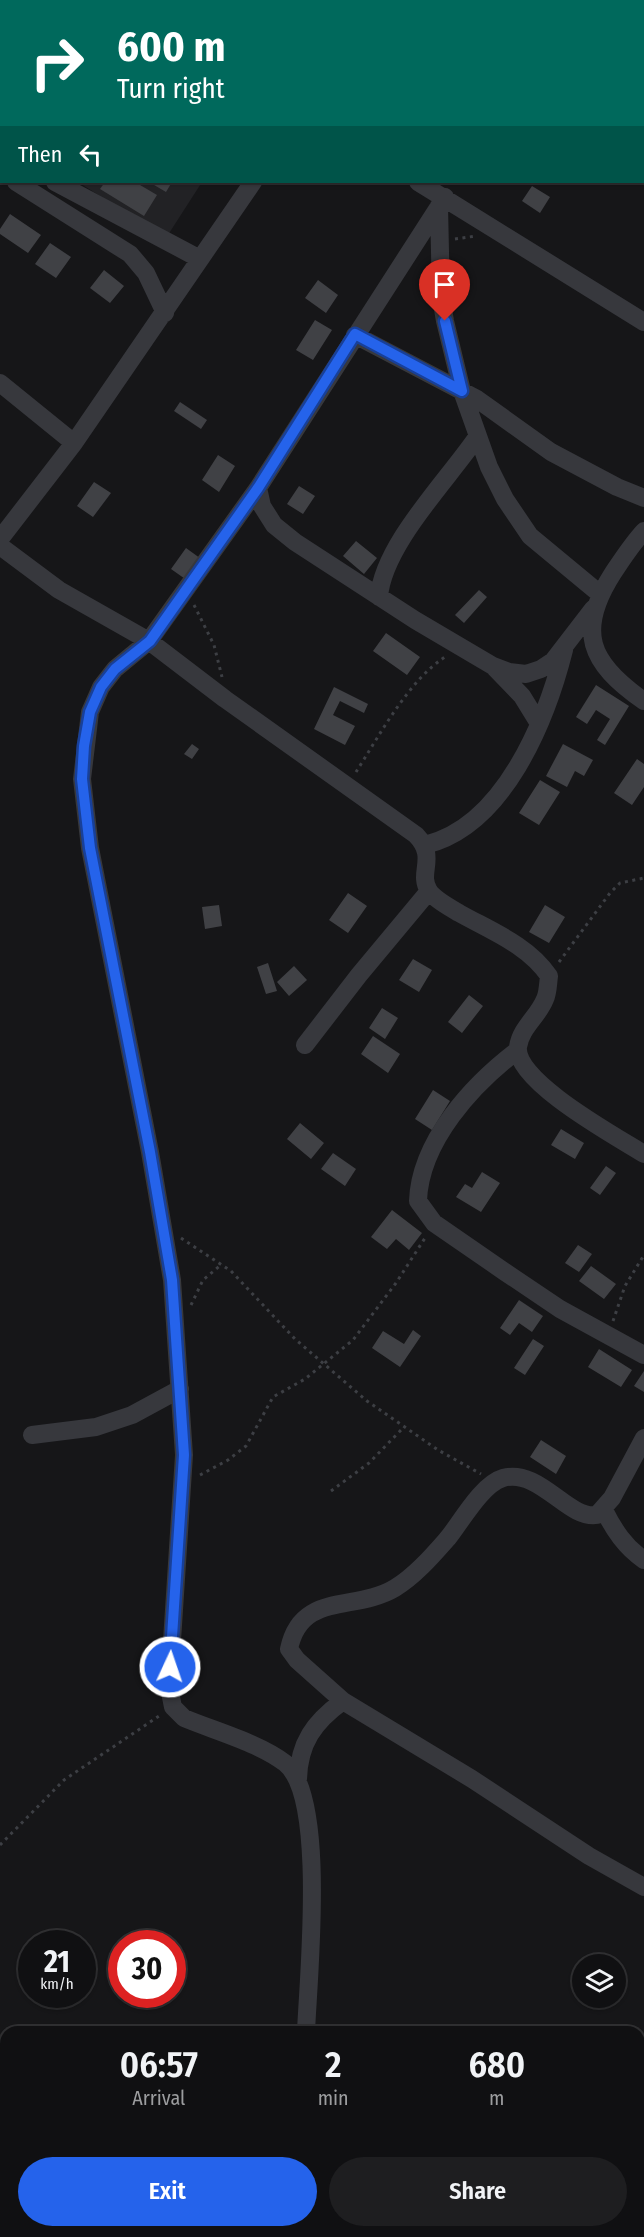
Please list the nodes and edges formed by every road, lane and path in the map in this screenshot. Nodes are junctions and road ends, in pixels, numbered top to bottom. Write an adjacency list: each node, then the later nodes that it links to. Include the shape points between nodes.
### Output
1 (18, 183): 9 (street, via 130,254 146,273)
2 (57, 183): 8 (street)
3 (252, 183): 8 (street)
4 (419, 183): 5 (street)
5 (442, 201): 6 (street); 7 (street); 11 (street)
6 (494, 230): 7 (path, via 468,238); 10 (street)
7 (440, 240): 13 (street, via 441,297)
8 (200, 259): 9 (street)
9 (165, 313): 15 (street)
10 (644, 322)
11 (355, 334): 13 (street); 16 (street)
12 (0, 383): 15 (street)
13 (462, 391): 14 (street); 17 (street, via 552,452)
14 (477, 437): 22 (street, via 392,554 380,583); 23 (street, via 505,499 530,536)
15 (74, 443): 19 (street)
16 (258, 488): 21 (street); 22 (street, via 262,506 274,525)
17 (644, 498)
18 (644, 531): 23 (street)
19 (0, 539)
20 (0, 546): 24 (street, via 73,599)
21 (188, 587): 24 (street); 28 (path, via 220,664)
22 (379, 597): 26 (street)
23 (596, 602): 25 (street); 29 (street, via 591,625 593,643 603,664 621,685)
24 (150, 641): 28 (street); 40 (street, via 115,669 101,687 90,712 82,779 90,848)
25 (564, 649): 27 (street, via 541,669 526,674); 30 (street)
26 (471, 653): 27 (street); 31 (path, via 456,654 435,664 402,703)
27 (493, 666): 30 (street, via 522,696)
28 (225, 699): 31 (street)
29 (644, 701)
30 (538, 722): 32 (street, via 517,766 478,817 444,840)
31 (348, 785): 32 (street)
32 (425, 845): 34 (street)
33 (644, 878): 35 (path, via 620,883 610,893)
34 (429, 891): 35 (street, via 522,949); 36 (street)
35 (549, 976): 37 (street, via 546,999 521,1035)
36 (305, 1045)
37 (518, 1050): 38 (street, via 527,1071 555,1096); 39 (street, via 491,1070 462,1100 423,1169 418,1201)
38 (644, 1154)
39 (434, 1223): 44 (street, via 560,1309); 46 (path, via 375,1313)
40 (163, 1229): 42 (path); 47 (street, via 172,1280)
41 (644, 1255): 44 (path, via 625,1286)
42 (222, 1264): 43 (path, via 203,1280); 46 (path)
43 (190, 1308)
44 (609, 1336): 45 (street)
45 (644, 1355)
46 (324, 1365): 48 (path); 52 (path, via 268,1402 246,1446 228,1460)
47 (180, 1389): 49 (street, via 132,1415 96,1426); 52 (street)
48 (404, 1427): 51 (path); 53 (path, via 369,1463)
49 (32, 1435)
50 (644, 1438): 54 (street)
51 (496, 1481): 54 (street, via 515,1478 532,1482 591,1516); 56 (street, via 417,1570 395,1588 371,1598 312,1611 292,1635 289,1649 297,1660)
52 (183, 1482): 57 (street, via 171,1656)
53 (331, 1491)
54 (604, 1510): 55 (street, via 615,1531)
55 (644, 1560)
56 (343, 1701): 58 (street, via 326,1713 303,1744); 60 (street)
57 (173, 1707): 58 (street, via 184,1718 271,1754); 59 (path, via 64,1780)
58 (298, 1779): 61 (street, via 311,1838)
59 (0, 1845)
60 (644, 1887)
61 (306, 2026)

